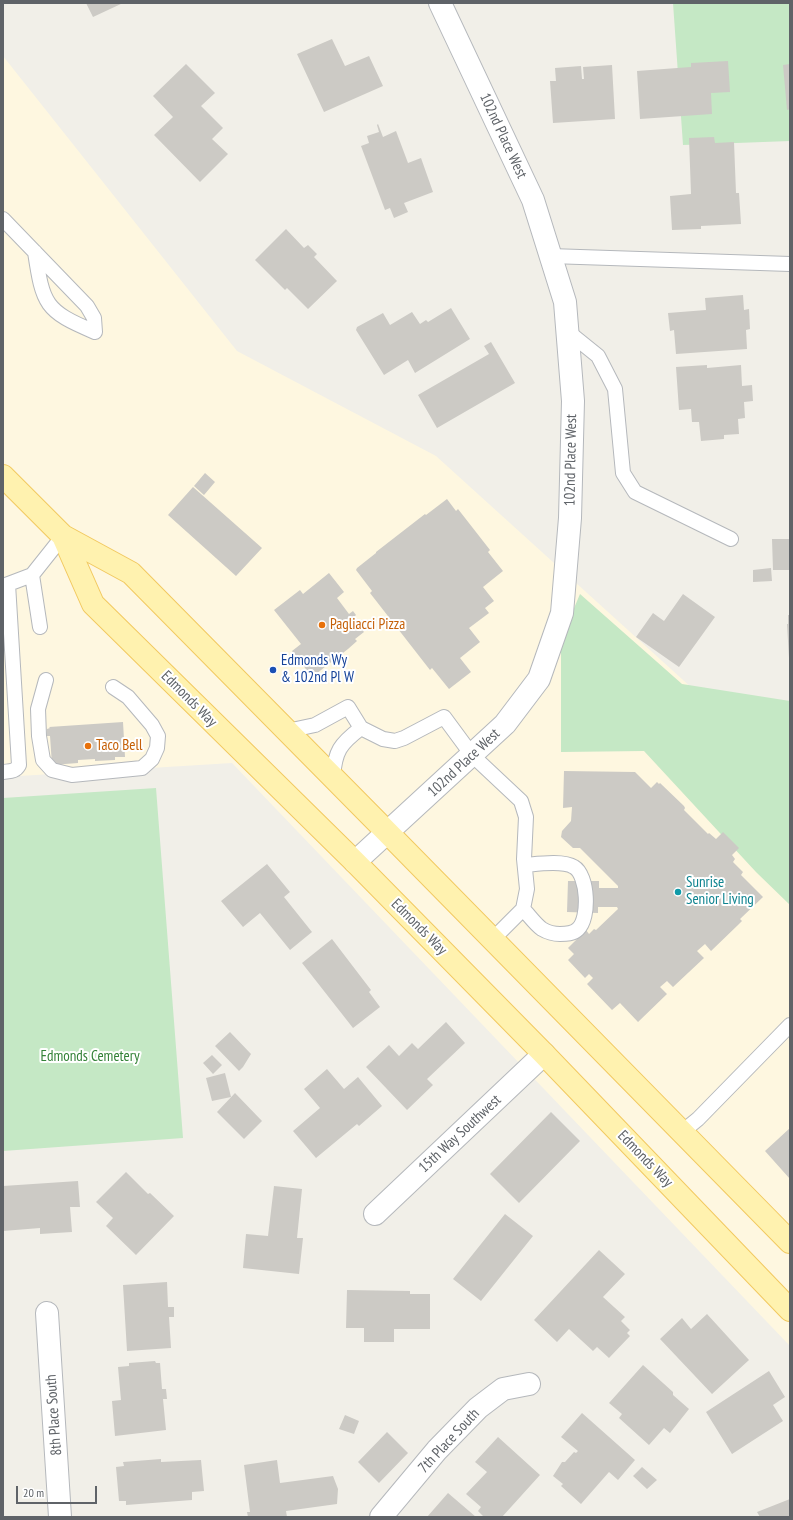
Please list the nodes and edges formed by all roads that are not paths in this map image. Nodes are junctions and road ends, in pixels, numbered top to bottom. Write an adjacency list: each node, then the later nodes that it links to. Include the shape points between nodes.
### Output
1 (440, 3): 4 (street, 102nd Place West, via 532,200)
2 (3, 219): 3 (lane)
3 (35, 252): 3 (lane, via 40,285 44,298 52,309 68,321 96,332 94,318 87,306)
4 (550, 256): 5 (lane); 6 (street, 102nd Place West, via 565,302)
5 (790, 264)
6 (567, 331): 9 (lane, via 598,356 615,388 623,473 635,492); 17 (street, 102nd Place West, via 572,408 570,518 562,613 539,679 505,724)
7 (3, 476): 8 (main road, Edmonds Way)
8 (63, 536): 10 (lane); 16 (main road, Edmonds Way, via 131,573); 21 (main road, Edmonds Way, via 93,604)
9 (731, 539)
10 (32, 575): 11 (lane); 12 (lane)
11 (6, 585): 18 (lane, via 19,765 13,771)
12 (40, 627)
13 (46, 680): 14 (lane, via 38,709 43,760 52,770 72,775 142,768 152,759 157,748 158,736 128,697)
14 (113, 687)
15 (361, 728): 16 (lane, via 348,707 315,725); 17 (lane, via 383,739 395,740 404,738 444,717); 19 (lane, via 338,751)
16 (287, 731): 19 (main road, Edmonds Way)
17 (472, 755): 20 (street, 102nd Place West); 22 (lane, via 521,801 526,817)
18 (3, 772)
19 (333, 778): 20 (main road, Edmonds Way)
20 (388, 832): 21 (street, 102nd Place West); 24 (main road, Edmonds Way)
21 (355, 862): 26 (main road, Edmonds Way)
22 (525, 865): 23 (lane, via 527,889); 23 (lane, via 549,863 573,866 582,874 585,909 578,929 569,934 556,934 543,930)
23 (523, 909): 24 (lane)
24 (493, 939): 27 (main road, Edmonds Way)
25 (790, 1025): 27 (lane, via 698,1119)
26 (544, 1054): 28 (street, 15th Way Southwest); 30 (main road, Edmonds Way)
27 (682, 1132): 29 (main road, Edmonds Way)
28 (375, 1214)
29 (790, 1242)
30 (790, 1310)
31 (47, 1314): 33 (street, 8th Place South)
32 (529, 1384): 34 (street, 7th Place South, via 503,1389 478,1408 437,1450)
33 (60, 1517)
34 (382, 1517)

